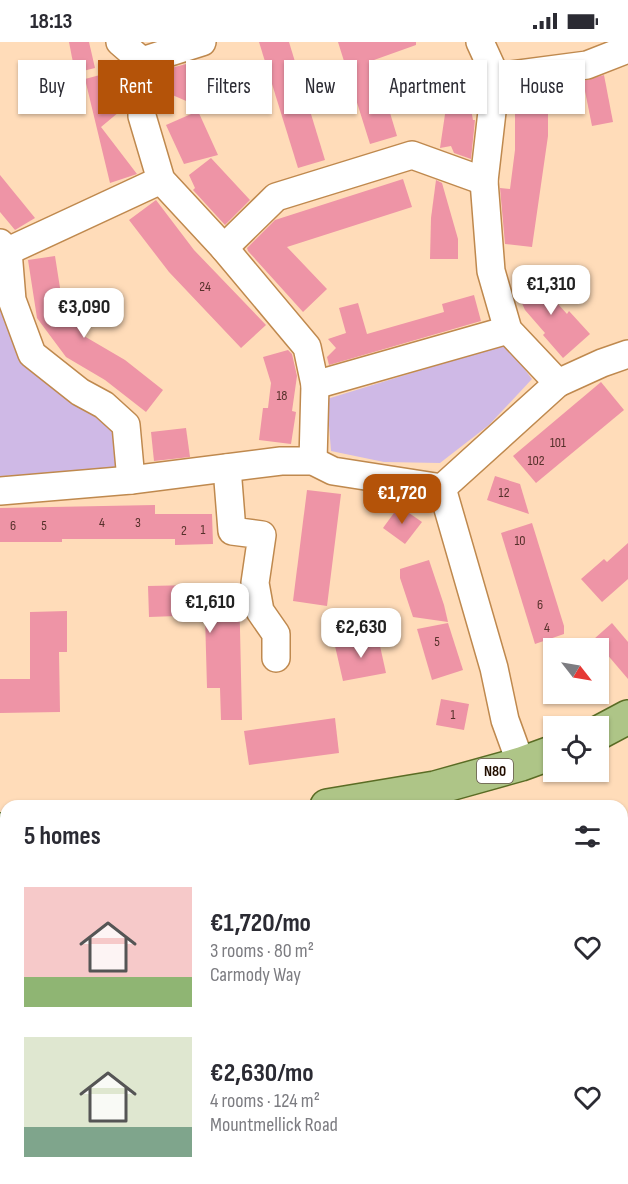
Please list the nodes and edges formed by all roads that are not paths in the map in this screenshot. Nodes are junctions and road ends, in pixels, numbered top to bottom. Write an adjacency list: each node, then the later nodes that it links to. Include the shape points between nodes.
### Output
1 (120, 42): 5 (street)
2 (202, 42): 6 (street)
3 (480, 42): 7 (street)
4 (628, 49): 7 (street, via 587,64)
5 (141, 60)
6 (145, 60)
7 (496, 77): 10 (street)
8 (142, 114): 9 (street)
9 (161, 180): 11 (street); 12 (street)
10 (484, 181): 12 (street, via 412,155 276,197); 13 (street, via 491,271)
11 (4, 247): 19 (street, via 12,300 32,354 126,425)
12 (224, 248): 16 (street, via 307,346)
13 (508, 330): 15 (street); 16 (street)
14 (628, 354): 15 (street)
15 (558, 383): 20 (street)
16 (315, 385): 17 (street)
17 (313, 461): 18 (street); 20 (street, via 333,471)
18 (227, 468): 19 (street); 22 (street, via 232,531 262,535 255,584 260,611 276,634)
19 (131, 480): 21 (street)
20 (442, 488): 26 (street, via 505,720)
21 (0, 491)
22 (276, 657)
23 (628, 717): 24 (main road)
24 (609, 727)
25 (543, 756): 26 (main road, N80)
26 (521, 764): 27 (main road, N80, via 435,788)
27 (363, 800)

